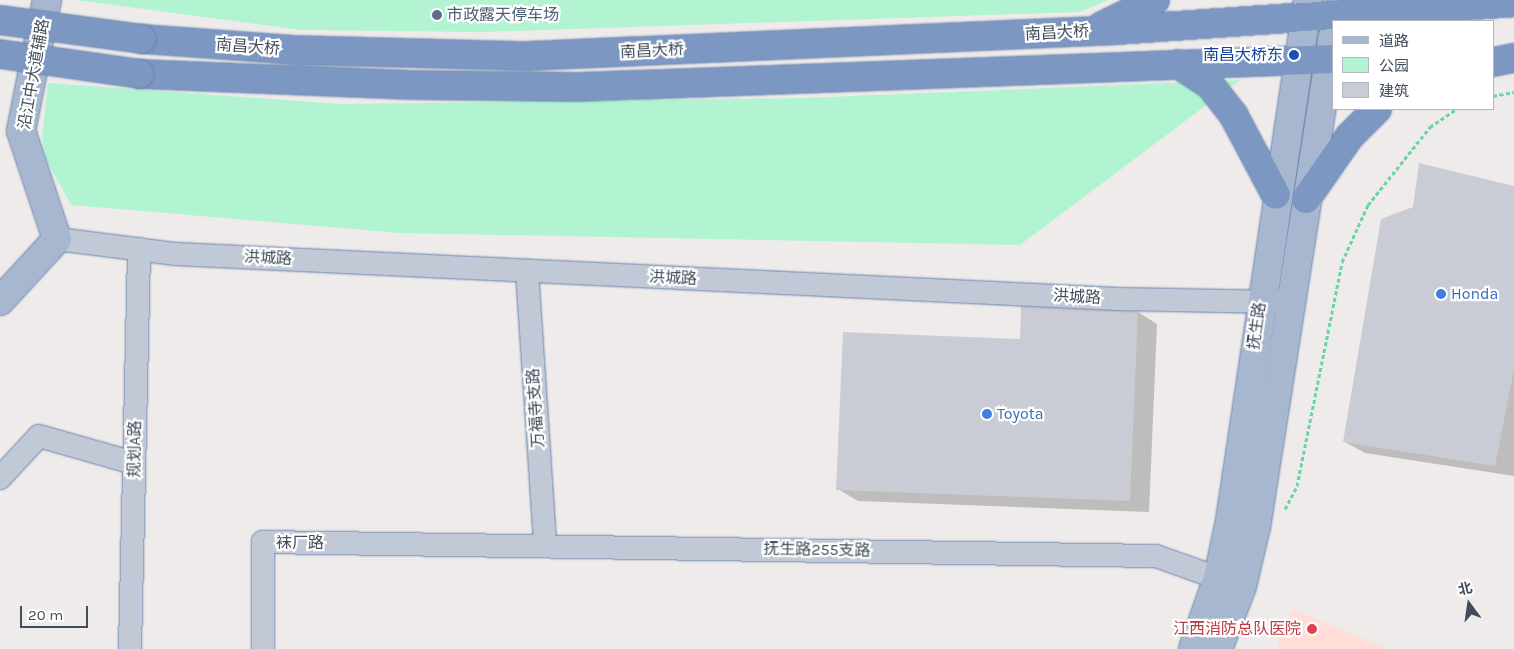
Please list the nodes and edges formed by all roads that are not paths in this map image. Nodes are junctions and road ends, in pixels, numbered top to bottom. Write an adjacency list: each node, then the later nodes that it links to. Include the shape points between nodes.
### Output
1 (47, 0): 22 (main road, 沿江中大道辅路, via 21,131)
2 (1155, 0): 9 (highway)
3 (1277, 0): 5 (highway)
4 (1514, 2): 7 (highway)
5 (1306, 7): 8 (highway); 9 (highway, 南昌大桥); 16 (main road, 抚生路)
6 (0, 20): 9 (highway, 南昌大桥, bridge, via 142,39 294,50 528,56)
7 (1402, 20)
8 (1332, 29)
9 (1091, 32)
10 (1332, 33): 16 (highway)
11 (1332, 43): 21 (main road, 抚生路)
12 (1514, 46): 13 (highway)
13 (1494, 48)
14 (0, 54): 18 (highway, 南昌大桥, bridge, via 140,74 412,85 578,86)
15 (1514, 58): 17 (highway)
16 (1297, 60): 18 (highway, 南昌大桥); 20 (main road, 抚生路)
17 (1494, 62)
18 (1178, 64): 20 (highway, via 1210,85 1234,116)
19 (1376, 110): 21 (highway, via 1350,136)
20 (1276, 196): 26 (main road, 抚生路)
21 (1306, 199): 27 (main road, 抚生路)
22 (57, 239): 23 (street, 洪城路); 25 (main road)
23 (139, 249): 24 (street, 洪城路, via 176,254); 28 (street, 规划A路)
24 (527, 271): 26 (street, 洪城路, via 1118,299); 31 (street, 万福寺支路)
25 (0, 301)
26 (1261, 302): 27 (street, 洪城路); 32 (main road, 抚生路, via 1230,521)
27 (1289, 302): 36 (main road, 抚生路, via 1256,527 1242,586)
28 (134, 463): 29 (street, via 39,436); 33 (street, 规划A路)
29 (0, 478)
30 (413, 544): 31 (street, 抚生路255支路); 34 (street, 袜厂路, via 262,542)
31 (545, 545): 32 (street, 抚生路255支路, via 1156,556)
32 (1218, 578): 35 (main road, 抚生路)
33 (130, 649)
34 (263, 649)
35 (1193, 649)
36 (1218, 649)

